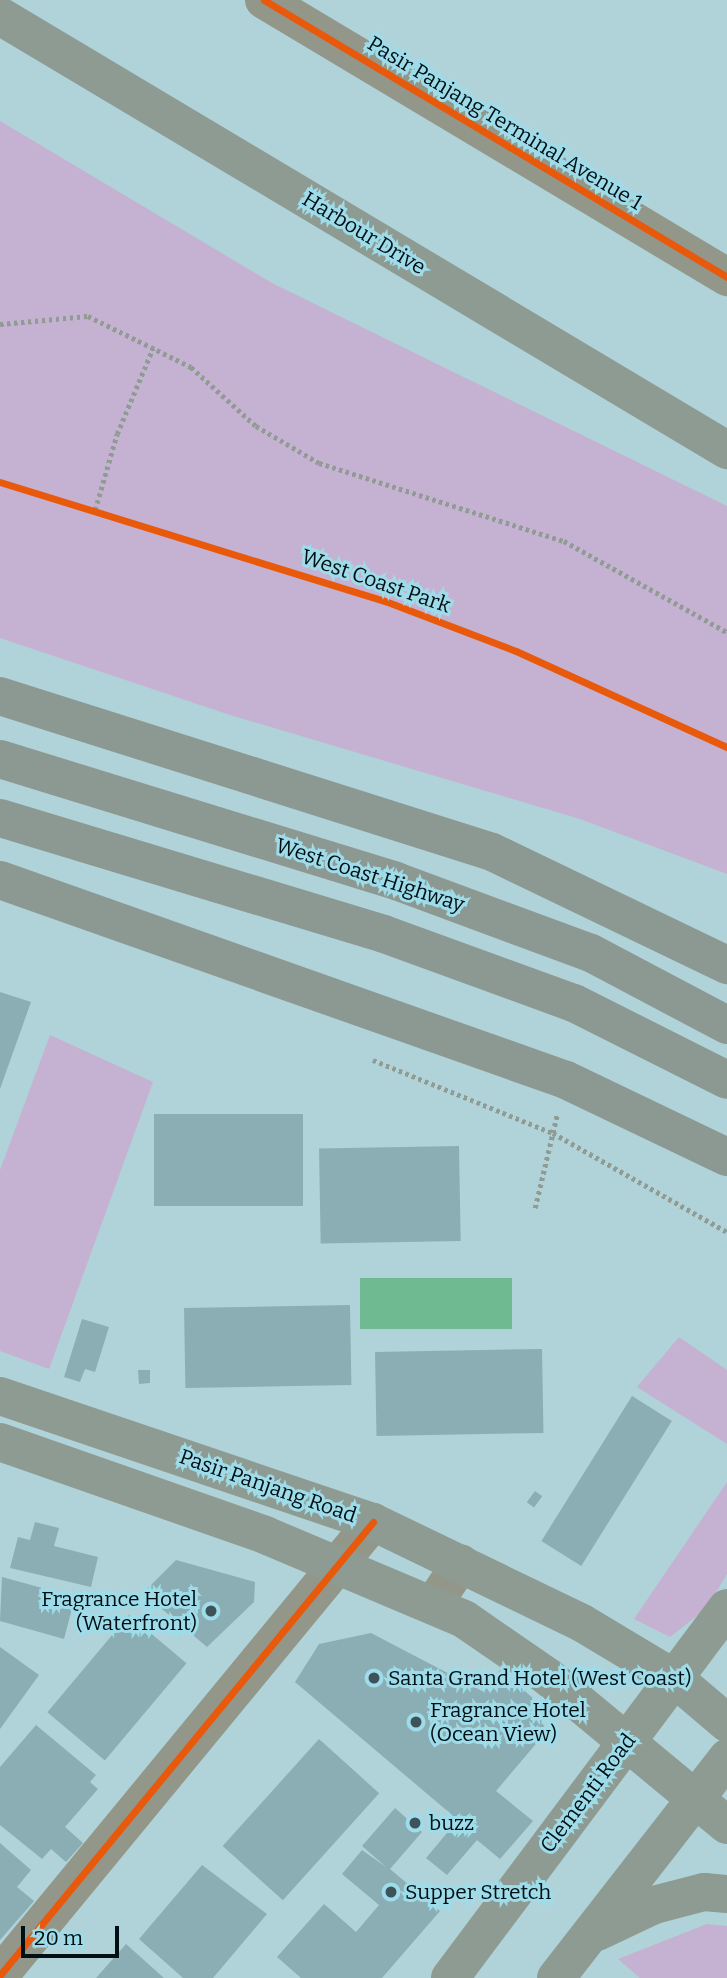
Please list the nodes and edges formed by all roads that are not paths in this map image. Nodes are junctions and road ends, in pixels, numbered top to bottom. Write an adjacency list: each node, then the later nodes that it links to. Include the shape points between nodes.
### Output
1 (264, 0): 3 (street, Pasir Panjang Terminal Avenue 1)
2 (0, 16): 4 (main road, Harbour Drive)
3 (727, 276)
4 (727, 450)
5 (0, 696): 9 (highway, via 492,852)
6 (0, 759): 10 (highway, West Coast Highway, via 422,891 591,953)
7 (0, 818): 11 (highway, via 397,938 574,1003)
8 (0, 880): 12 (highway, via 566,1080)
9 (727, 965)
10 (727, 1025)
11 (727, 1080)
12 (727, 1157)
13 (0, 1396): 15 (main road, Pasir Panjang Road)
14 (0, 1442): 17 (main road)
15 (373, 1522): 16 (main road, Pasir Panjang Road); 17 (street)
16 (461, 1563): 18 (street); 20 (main road, Pasir Panjang Road, via 582,1623)
17 (340, 1566): 18 (main road); 28 (street)
18 (433, 1605): 22 (main road, via 464,1619 548,1677)
19 (727, 1608): 20 (main road, Clementi Road)
20 (674, 1678): 21 (main road, Pasir Panjang Road); 22 (main road, Clementi Road)
21 (727, 1723)
22 (627, 1741): 24 (main road); 29 (main road, Clementi Road)
23 (727, 1758): 24 (main road)
24 (698, 1796): 25 (main road); 27 (main road)
25 (727, 1825)
26 (727, 1894): 27 (main road, via 704,1892 654,1905)
27 (589, 1935): 30 (main road)
28 (0, 1975)
29 (450, 1978)
30 (556, 1978)

